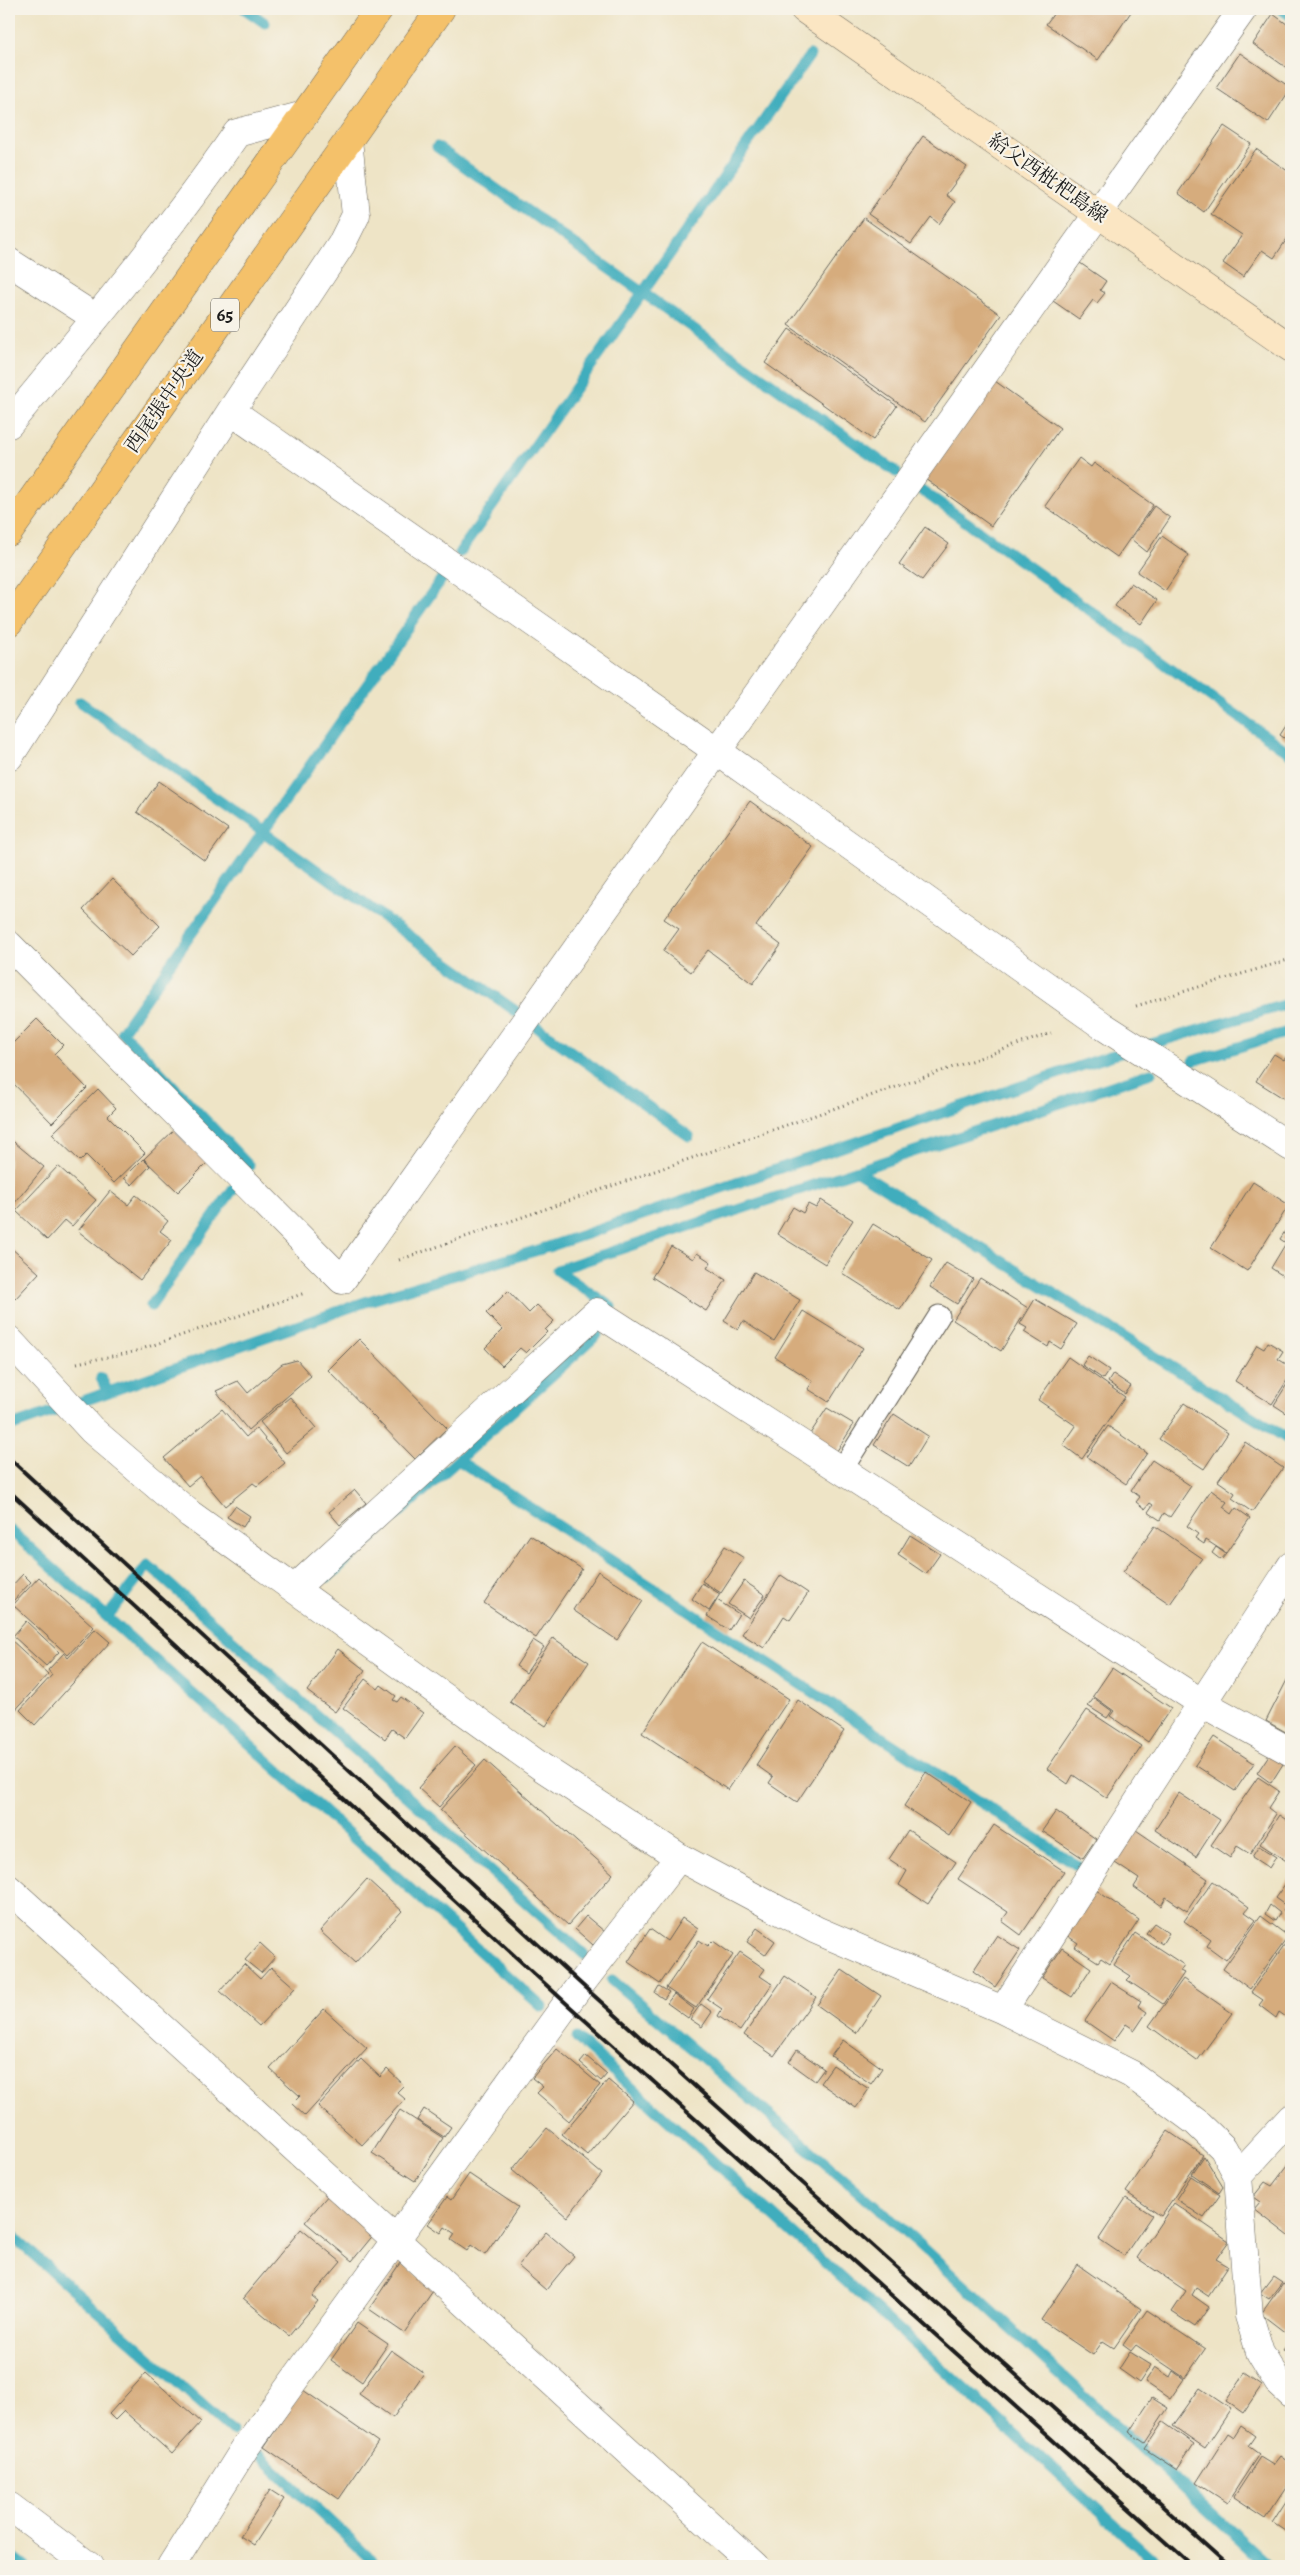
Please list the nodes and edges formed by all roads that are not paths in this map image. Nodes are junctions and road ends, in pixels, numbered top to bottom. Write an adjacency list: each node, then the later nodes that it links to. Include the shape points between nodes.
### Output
1 (379, 9): 5 (main road)
2 (441, 9): 6 (main road, 西尾張中央道 / 65)
3 (804, 9): 7 (main road, 給父西枇杷島線)
4 (1242, 9): 7 (street)
5 (304, 115): 9 (street, via 237,133); 13 (main road)
6 (348, 140): 11 (street, via 356,215 341,245); 14 (main road, 西尾張中央道 / 65)
7 (1098, 213): 10 (main road, 給父西枇杷島線); 15 (street)
8 (9, 262): 9 (street)
9 (96, 318): 12 (street)
10 (1291, 348)
11 (231, 411): 15 (street); 16 (street)
12 (9, 424)
13 (9, 532)
14 (9, 622)
15 (717, 752): 17 (street, via 342,1280); 18 (street, via 1098,1022)
16 (9, 757)
17 (9, 944)
18 (1291, 1147)
19 (939, 1316): 21 (lane)
20 (9, 1340): 23 (street, via 92,1430 190,1514)
21 (842, 1471): 23 (street, via 597,1312); 24 (street)
22 (1291, 1566): 24 (street)
23 (295, 1588): 26 (street, via 543,1768)
24 (1202, 1703): 25 (street); 28 (street)
25 (1291, 1752)
26 (679, 1857): 28 (street, via 816,1930); 31 (street, via 581,1984)
27 (9, 1888): 31 (street)
28 (1003, 2010): 30 (street, via 1131,2074 1196,2122 1223,2148)
29 (1291, 2118): 30 (street)
30 (1238, 2176): 32 (street, via 1249,2316 1260,2352 1278,2382)
31 (395, 2240): 35 (street, via 245,2448); 36 (street)
32 (1291, 2394)
33 (9, 2506): 34 (street)
34 (89, 2566)
35 (171, 2566)
36 (756, 2566)

